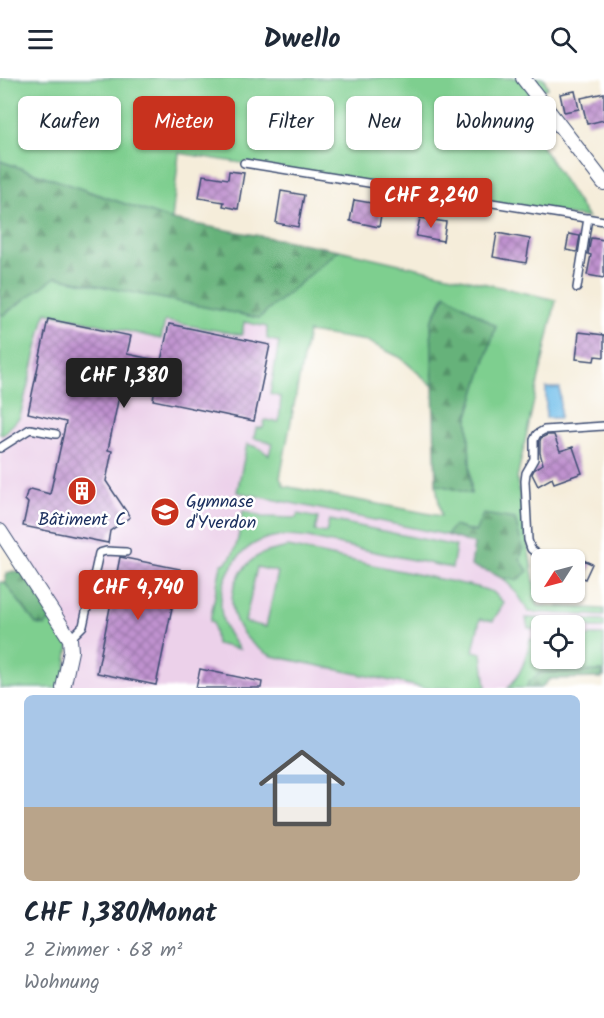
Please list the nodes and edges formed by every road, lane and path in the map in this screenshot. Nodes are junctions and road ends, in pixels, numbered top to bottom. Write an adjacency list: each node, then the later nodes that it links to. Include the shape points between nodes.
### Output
1 (523, 78): 3 (street)
2 (244, 163): 4 (lane)
3 (604, 183)
4 (588, 218): 5 (lane); 6 (lane)
5 (604, 220)
6 (577, 288)
7 (604, 426): 11 (lane, via 544,430 537,434 534,459 525,482)
8 (56, 434): 9 (lane, via 30,429)
9 (0, 448)
10 (0, 531): 13 (street)
11 (531, 549)
12 (126, 552): 13 (lane, via 99,553 83,626)
13 (70, 639): 14 (street)
14 (63, 688)

